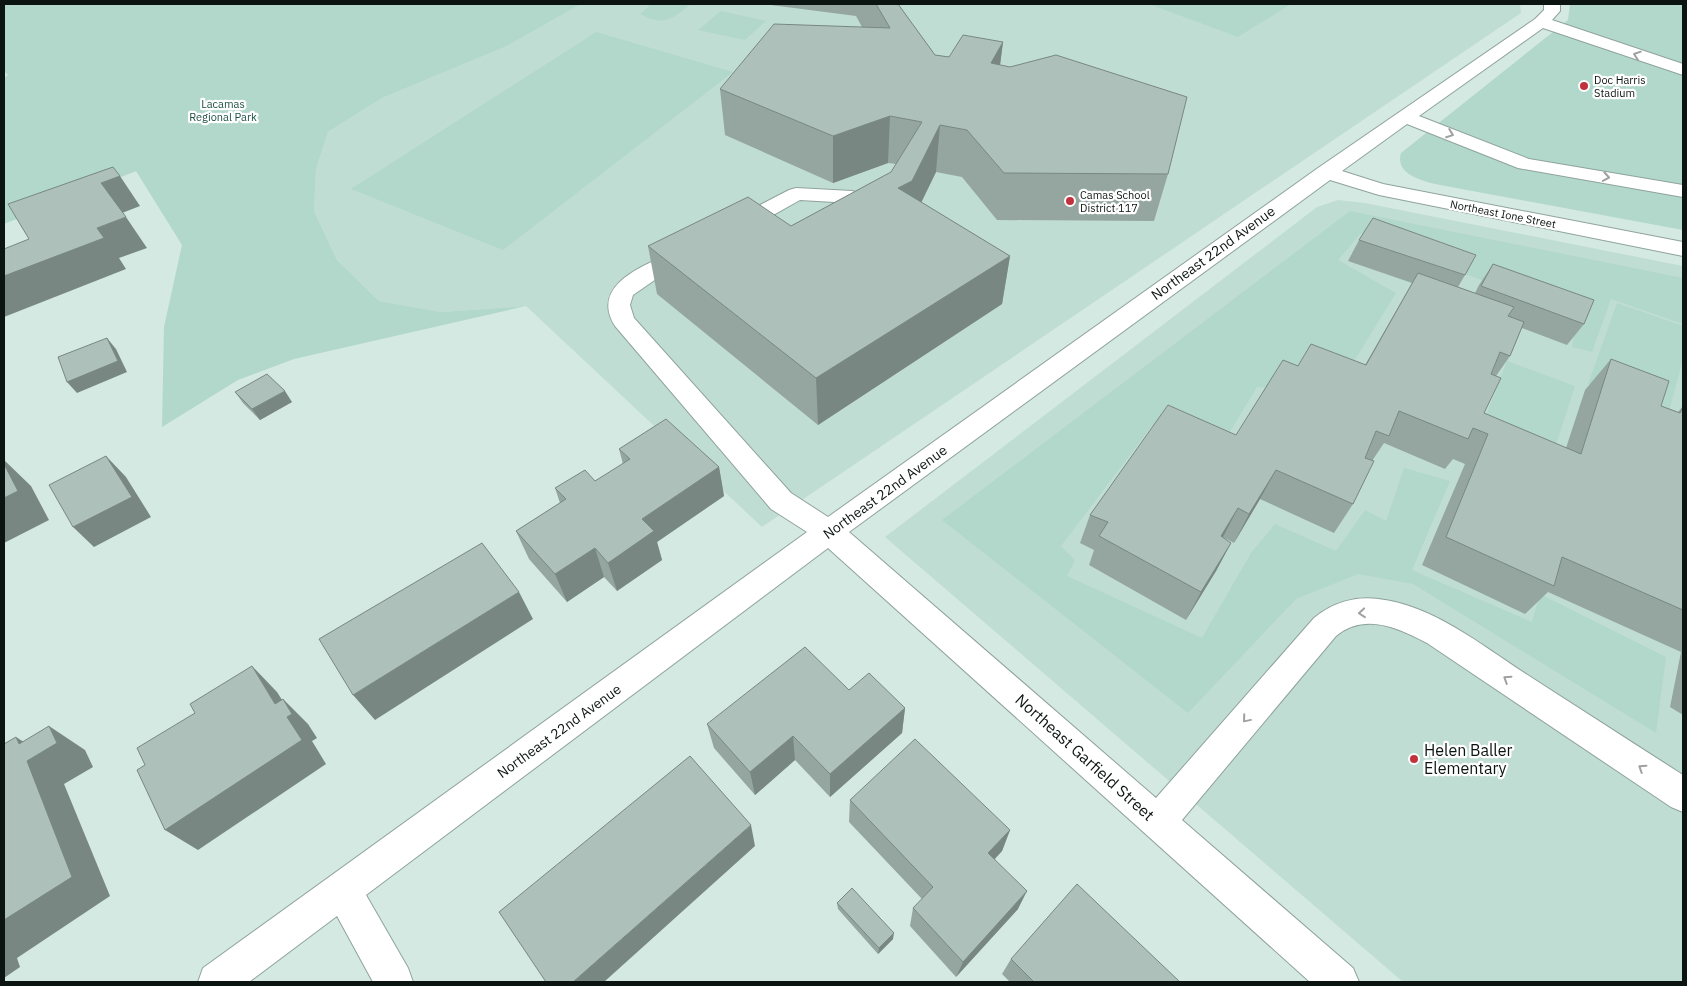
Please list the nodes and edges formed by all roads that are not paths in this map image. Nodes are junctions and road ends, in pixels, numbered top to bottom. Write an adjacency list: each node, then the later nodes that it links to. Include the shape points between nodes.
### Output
1 (1552, 4): 2 (street, Northeast 22nd Avenue, via 1552,11)
2 (1541, 22): 3 (street, one-way to 2); 4 (street, Northeast 22nd Avenue)
3 (1683, 70)
4 (1405, 117): 5 (street, Northeast 22nd Avenue); 6 (street, one-way to 6, via 1525,164)
5 (1325, 172): 8 (street, Northeast Ione Street, via 1379,190); 9 (street, Northeast 22nd Avenue)
6 (1683, 191)
7 (852, 197): 9 (street, Northeast Garfield Street, via 796,194 631,284 621,293 618,306 623,321 781,501)
8 (1683, 249)
9 (830, 532): 11 (street, Northeast Garfield Street); 12 (street, Northeast 22nd Avenue)
10 (1683, 795): 11 (street, one-way to 11, via 1438,634 1413,620 1387,612 1363,611 1341,616 1325,627)
11 (1158, 822): 15 (street, Northeast Garfield Street)
12 (343, 890): 13 (street, Northeast 22nd Avenue); 14 (street)
13 (217, 982)
14 (394, 982)
15 (1339, 982)

